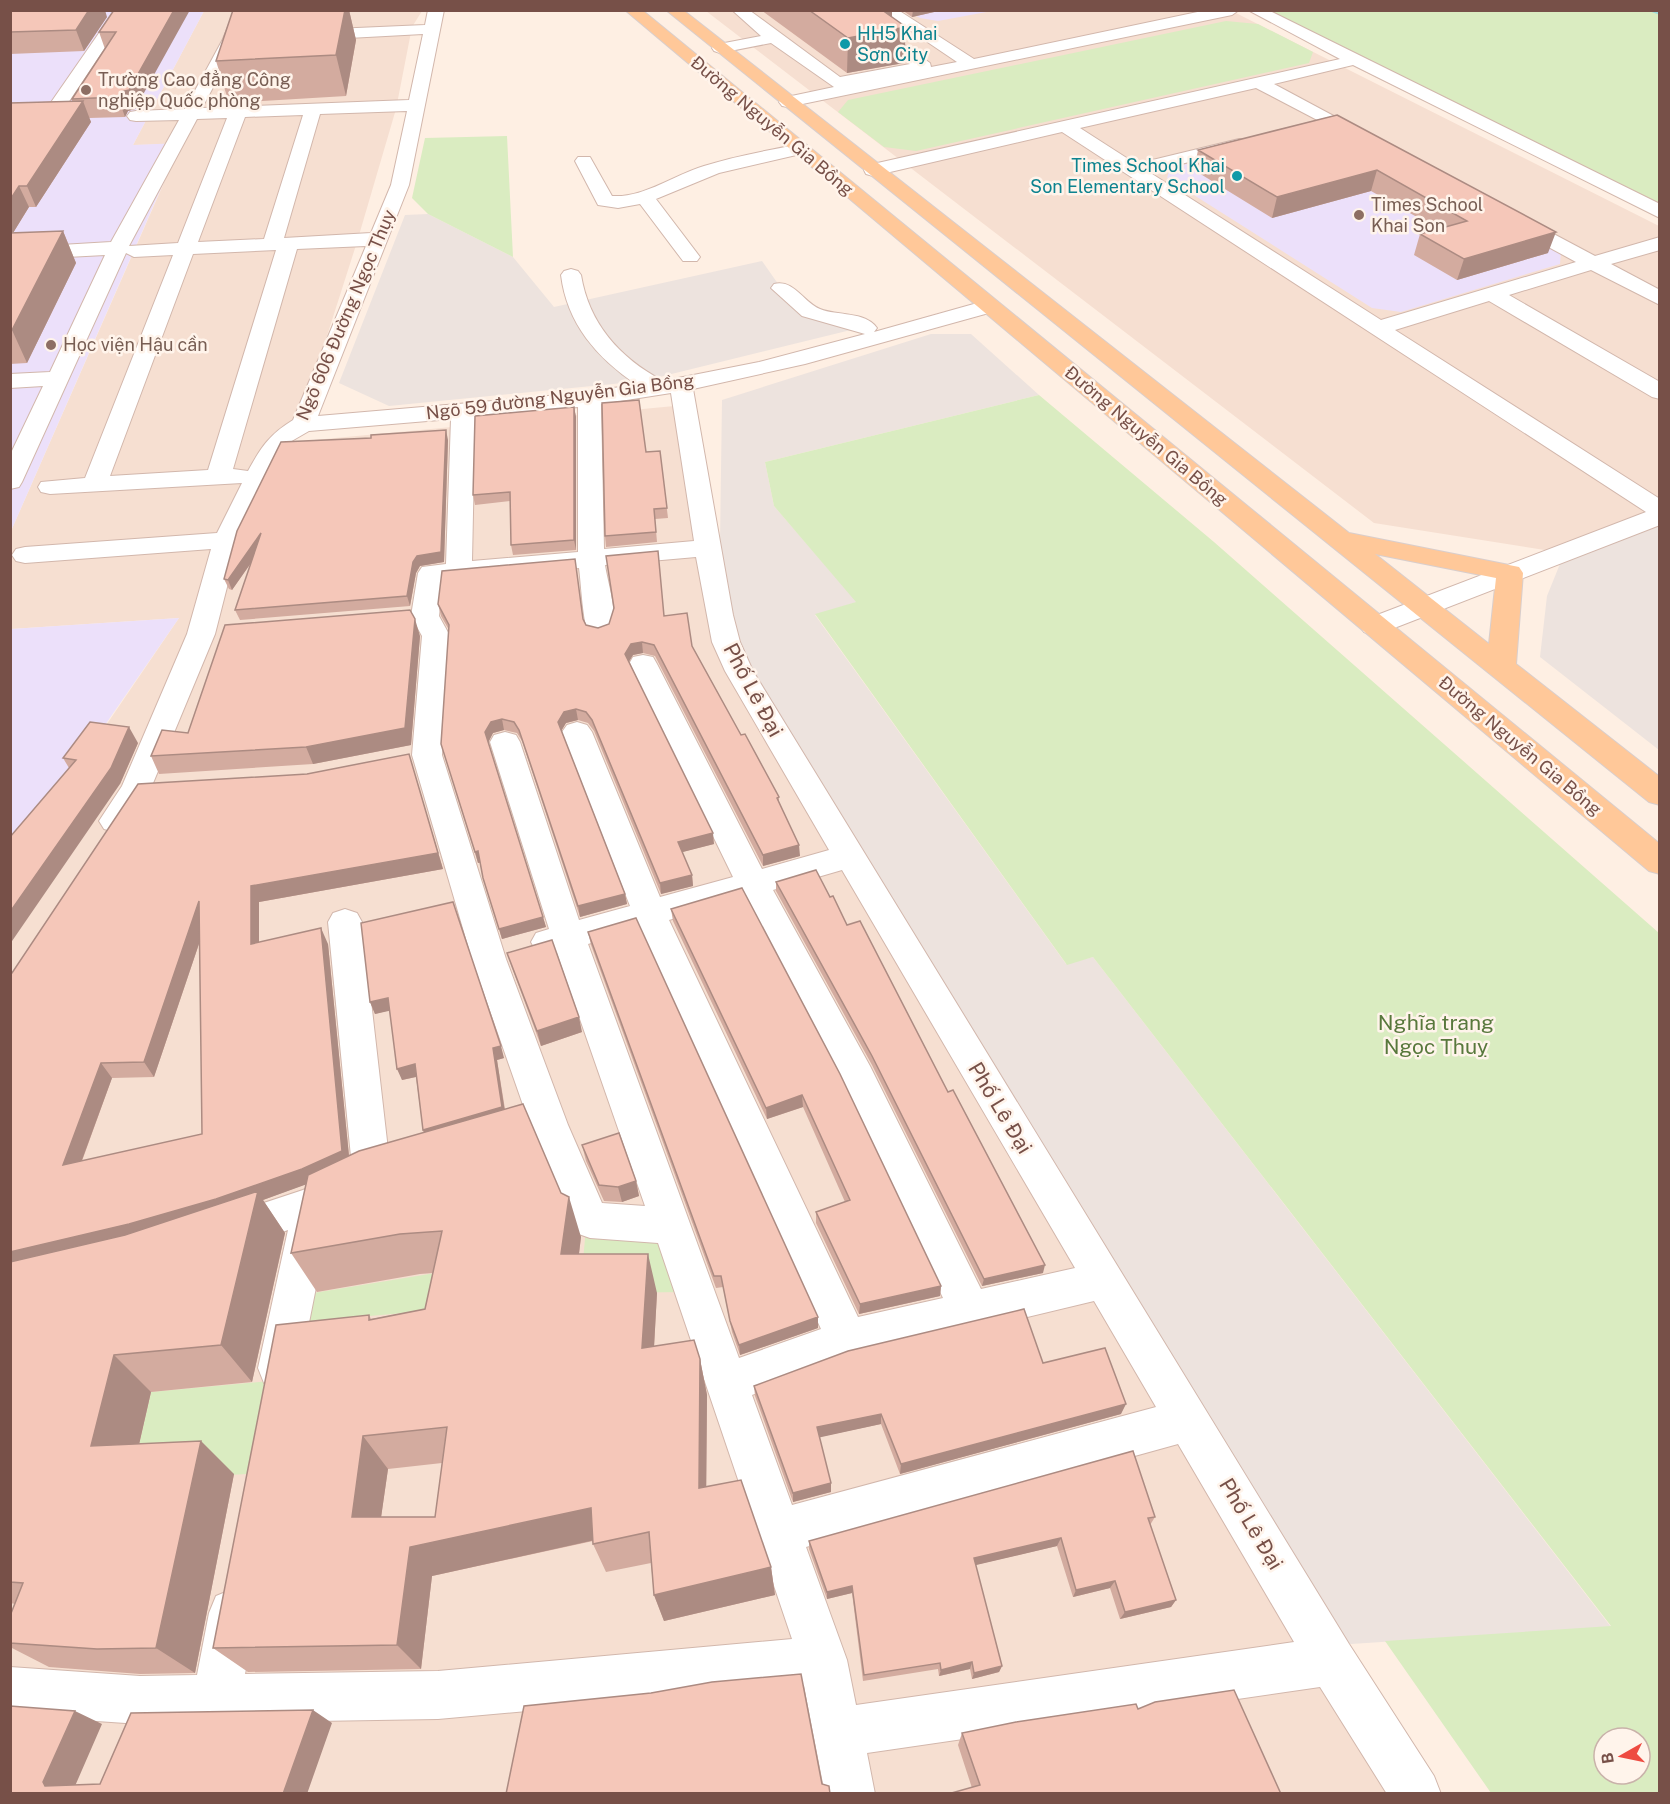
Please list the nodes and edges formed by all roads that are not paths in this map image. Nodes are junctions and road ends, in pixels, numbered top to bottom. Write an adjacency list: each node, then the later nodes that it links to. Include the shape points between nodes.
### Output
1 (22, 10): 13 (street)
2 (123, 10): 27 (street)
3 (243, 10): 18 (street)
4 (632, 10): 26 (main road, Đường Nguyễn Gia Bồng)
5 (673, 10): 19 (main road, Đường Nguyễn Gia Bồng)
6 (739, 10): 17 (street)
7 (844, 10): 17 (street, via 924,66 837,83)
8 (887, 10): 21 (street)
9 (1232, 10): 14 (street)
10 (1255, 10): 20 (street)
11 (1136, 16): 14 (street)
12 (434, 20): 15 (street, via 336,26); 24 (street, Ngõ 606 Đường Ngọc Thụy)
13 (10, 24)
14 (1155, 26): 21 (street)
15 (300, 36)
16 (254, 38): 18 (street)
17 (774, 38): 19 (street)
18 (231, 39): 29 (street)
19 (720, 48): 23 (main road, Đường Nguyễn Gia Bồng)
20 (1355, 60): 22 (street); 43 (street)
21 (970, 64): 23 (street)
22 (1258, 82): 31 (street); 32 (street)
23 (788, 102): 26 (main road); 38 (main road, Đường Nguyễn Gia Bồng)
24 (416, 105): 25 (street); 44 (street, Ngõ 606 Đường Ngọc Thụy, via 397,195)
25 (313, 109): 28 (street); 46 (street)
26 (752, 110): 35 (main road, Đường Nguyễn Gia Bồng)
27 (54, 111)
28 (238, 112): 29 (street); 47 (street)
29 (189, 114): 30 (street); 48 (street)
30 (136, 116)
31 (1332, 122): 33 (street); 36 (street)
32 (1065, 126): 38 (street); 39 (street)
33 (1310, 127)
34 (1254, 140): 39 (street)
35 (799, 149): 40 (main road, Đường Nguyễn Gia Bồng); 41 (street, via 701,172)
36 (1384, 150)
37 (584, 161): 41 (street, via 605,201 619,203)
38 (873, 170): 40 (main road); 73 (main road, Đường Nguyễn Gia Bồng)
39 (1133, 170): 58 (street)
40 (834, 178): 56 (main road, Đường Nguyễn Gia Bồng)
41 (645, 197): 50 (street)
42 (1499, 212): 51 (street)
43 (1659, 212)
44 (379, 239): 46 (street); 65 (street, Ngõ 606 Đường Ngọc Thụy)
45 (1659, 243): 51 (street)
46 (280, 244): 47 (street); 67 (street)
47 (187, 249): 48 (street); 69 (street)
48 (126, 250): 49 (street); 59 (street)
49 (10, 254)
50 (690, 256)
51 (1594, 263): 54 (street); 55 (street)
52 (571, 275): 61 (street, via 572,292 588,327 643,381)
53 (781, 288): 57 (street, via 818,316 851,320)
54 (1492, 294): 58 (street); 62 (street)
55 (1659, 299)
56 (988, 306): 61 (street, Ngõ 59 đường Nguyễn Gia Bồng, via 797,359); 81 (main road, Đường Nguyễn Gia Bồng)
57 (866, 328)
58 (1378, 328): 71 (street)
59 (58, 378): 60 (street); 68 (street)
60 (10, 381)
61 (671, 387): 63 (street, Ngõ 59 đường Nguyễn Gia Bồng); 75 (street, Phố Lê Đại)
62 (1659, 392)
63 (589, 398): 64 (street, Ngõ 59 đường Nguyễn Gia Bồng); 77 (street)
64 (463, 410): 65 (street, Ngõ 59 đường Nguyễn Gia Bồng); 78 (street)
65 (303, 424): 66 (street, Ngõ 606 Đường Ngọc Thụy, via 282,437)
66 (257, 474): 67 (street); 74 (street, Ngõ 606 Đường Ngọc Thụy)
67 (218, 478): 69 (street)
68 (10, 482)
69 (94, 485): 70 (street)
70 (50, 487)
71 (1659, 510)
72 (1659, 516): 79 (street)
73 (1337, 538): 79 (main road); 80 (main road, Đường Nguyễn Gia Bồng)
74 (226, 540): 76 (street); 88 (street, Ngõ 606 Đường Ngọc Thụy, via 212,633)
75 (708, 548): 77 (street); 91 (street, Phố Lê Đại, via 719,615 739,671)
76 (25, 555)
77 (591, 559): 78 (street); 82 (street)
78 (459, 569): 97 (street, via 431,573 414,617 436,636 416,757)
79 (1510, 573): 80 (street); 84 (main road)
80 (1423, 607): 81 (street); 84 (main road, Đường Nguyễn Gia Bồng)
81 (1374, 626): 92 (main road, Đường Nguyễn Gia Bồng)
82 (599, 628)
83 (643, 664): 93 (street)
84 (1501, 668): 89 (main road, Đường Nguyễn Gia Bồng)
85 (577, 732): 94 (street)
86 (505, 742): 96 (street)
87 (172, 786): 88 (street)
88 (136, 788): 90 (street, Ngõ 606 Đường Ngọc Thụy)
89 (1659, 794)
90 (103, 838)
91 (849, 856): 93 (street); 101 (street, Phố Lê Đại)
92 (1659, 862)
93 (753, 884): 94 (street); 102 (street, via 857,1077)
94 (650, 914): 96 (street); 103 (street)
95 (345, 922): 98 (street, via 388,1171)
96 (568, 936): 97 (street); 99 (street)
97 (489, 959): 99 (street, via 535,1129 590,1220)
98 (314, 1204): 100 (street); 105 (street)
99 (672, 1226): 104 (street)
100 (203, 1240)
101 (1104, 1280): 102 (street); 106 (street, Phố Lê Đại)
102 (970, 1311): 103 (street)
103 (847, 1340): 104 (street)
104 (727, 1383): 107 (street)
105 (272, 1408)
106 (1188, 1420): 107 (street); 110 (street, Phố Lê Đại)
107 (777, 1532): 109 (street)
108 (240, 1578): 112 (street)
109 (823, 1660): 112 (street, via 438,1695); 113 (street)
110 (1332, 1661): 113 (street); 115 (street, Phố Lê Đại)
111 (10, 1691): 112 (street, via 130,1721)
112 (216, 1700)
113 (838, 1732): 114 (street)
114 (850, 1794)
115 (1416, 1794)

